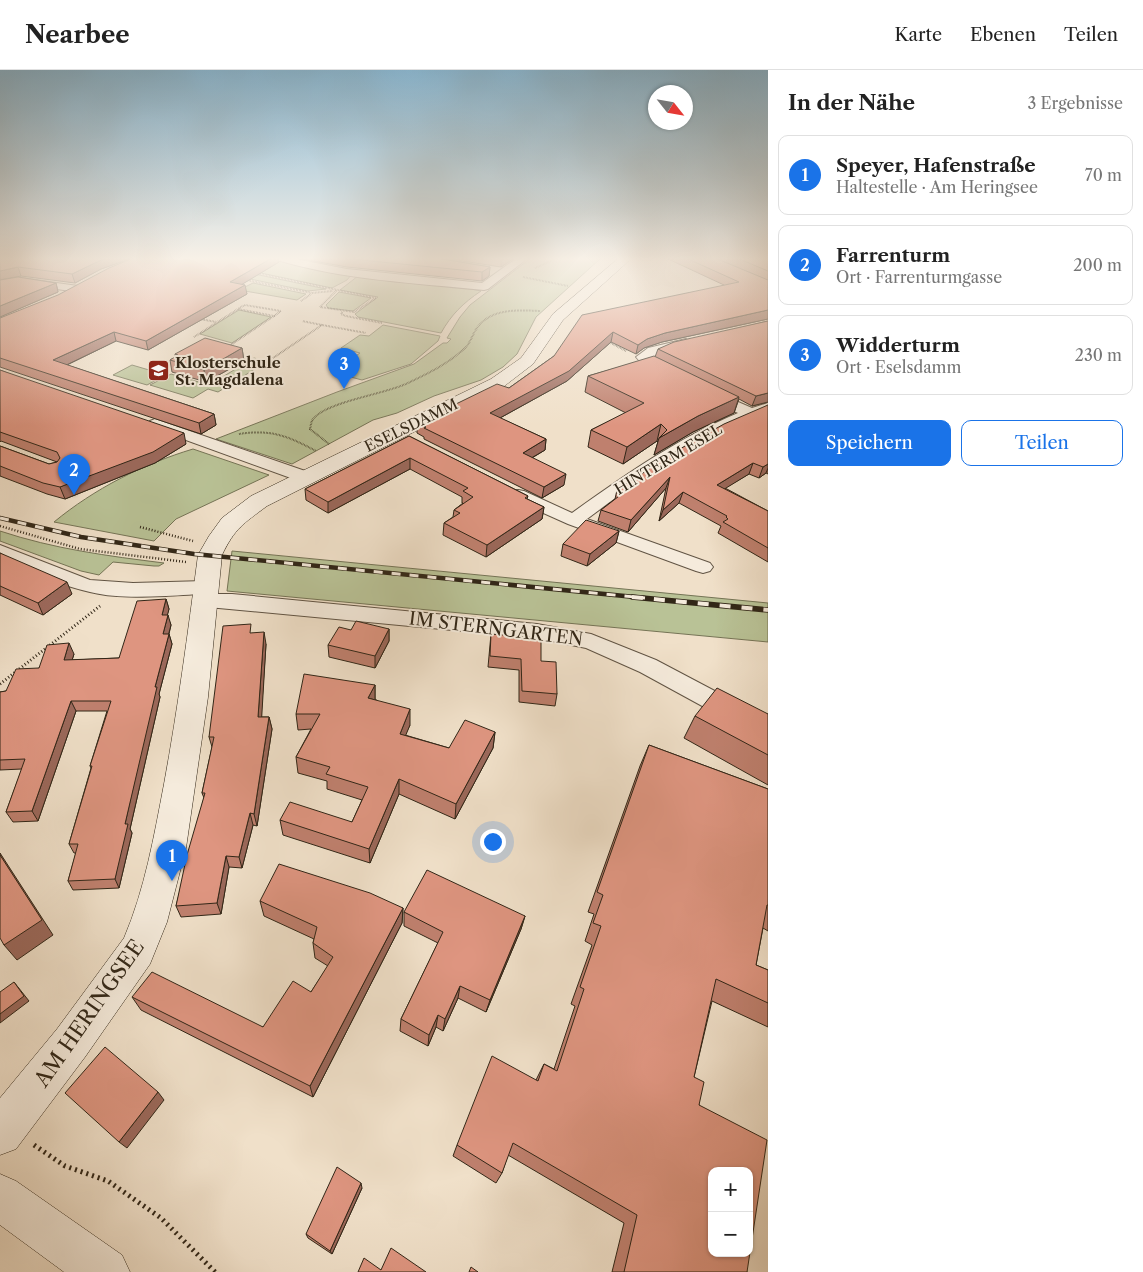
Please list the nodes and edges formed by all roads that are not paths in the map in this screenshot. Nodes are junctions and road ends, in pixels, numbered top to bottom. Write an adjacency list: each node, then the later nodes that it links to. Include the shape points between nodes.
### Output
1 (561, 314): 8 (street, ESELSDAMM, via 535,352 498,383 405,437)
2 (695, 340): 3 (street, via 652,351 643,358)
3 (679, 379)
4 (697, 387): 6 (street)
5 (768, 407): 6 (street, HINTERM ESEL)
6 (750, 413): 10 (street, HINTERM ESEL, via 646,468)
7 (140, 419): 8 (street)
8 (305, 477): 13 (street, ESELSDAMM, via 242,512 230,524 210,555)
9 (505, 488): 10 (street)
10 (574, 520): 12 (street)
11 (0, 551): 13 (street, IM STERNGARTEN, via 91,586 123,589)
12 (703, 567)
13 (206, 584): 14 (street, IM STERNGARTEN, via 232,601 537,630 591,641 648,666); 15 (street, AM HERINGSEE, via 194,697 169,848 149,922 137,951 71,1044)
14 (768, 730)
15 (3, 1129)
16 (0, 1197): 17 (street)
17 (105, 1272)

